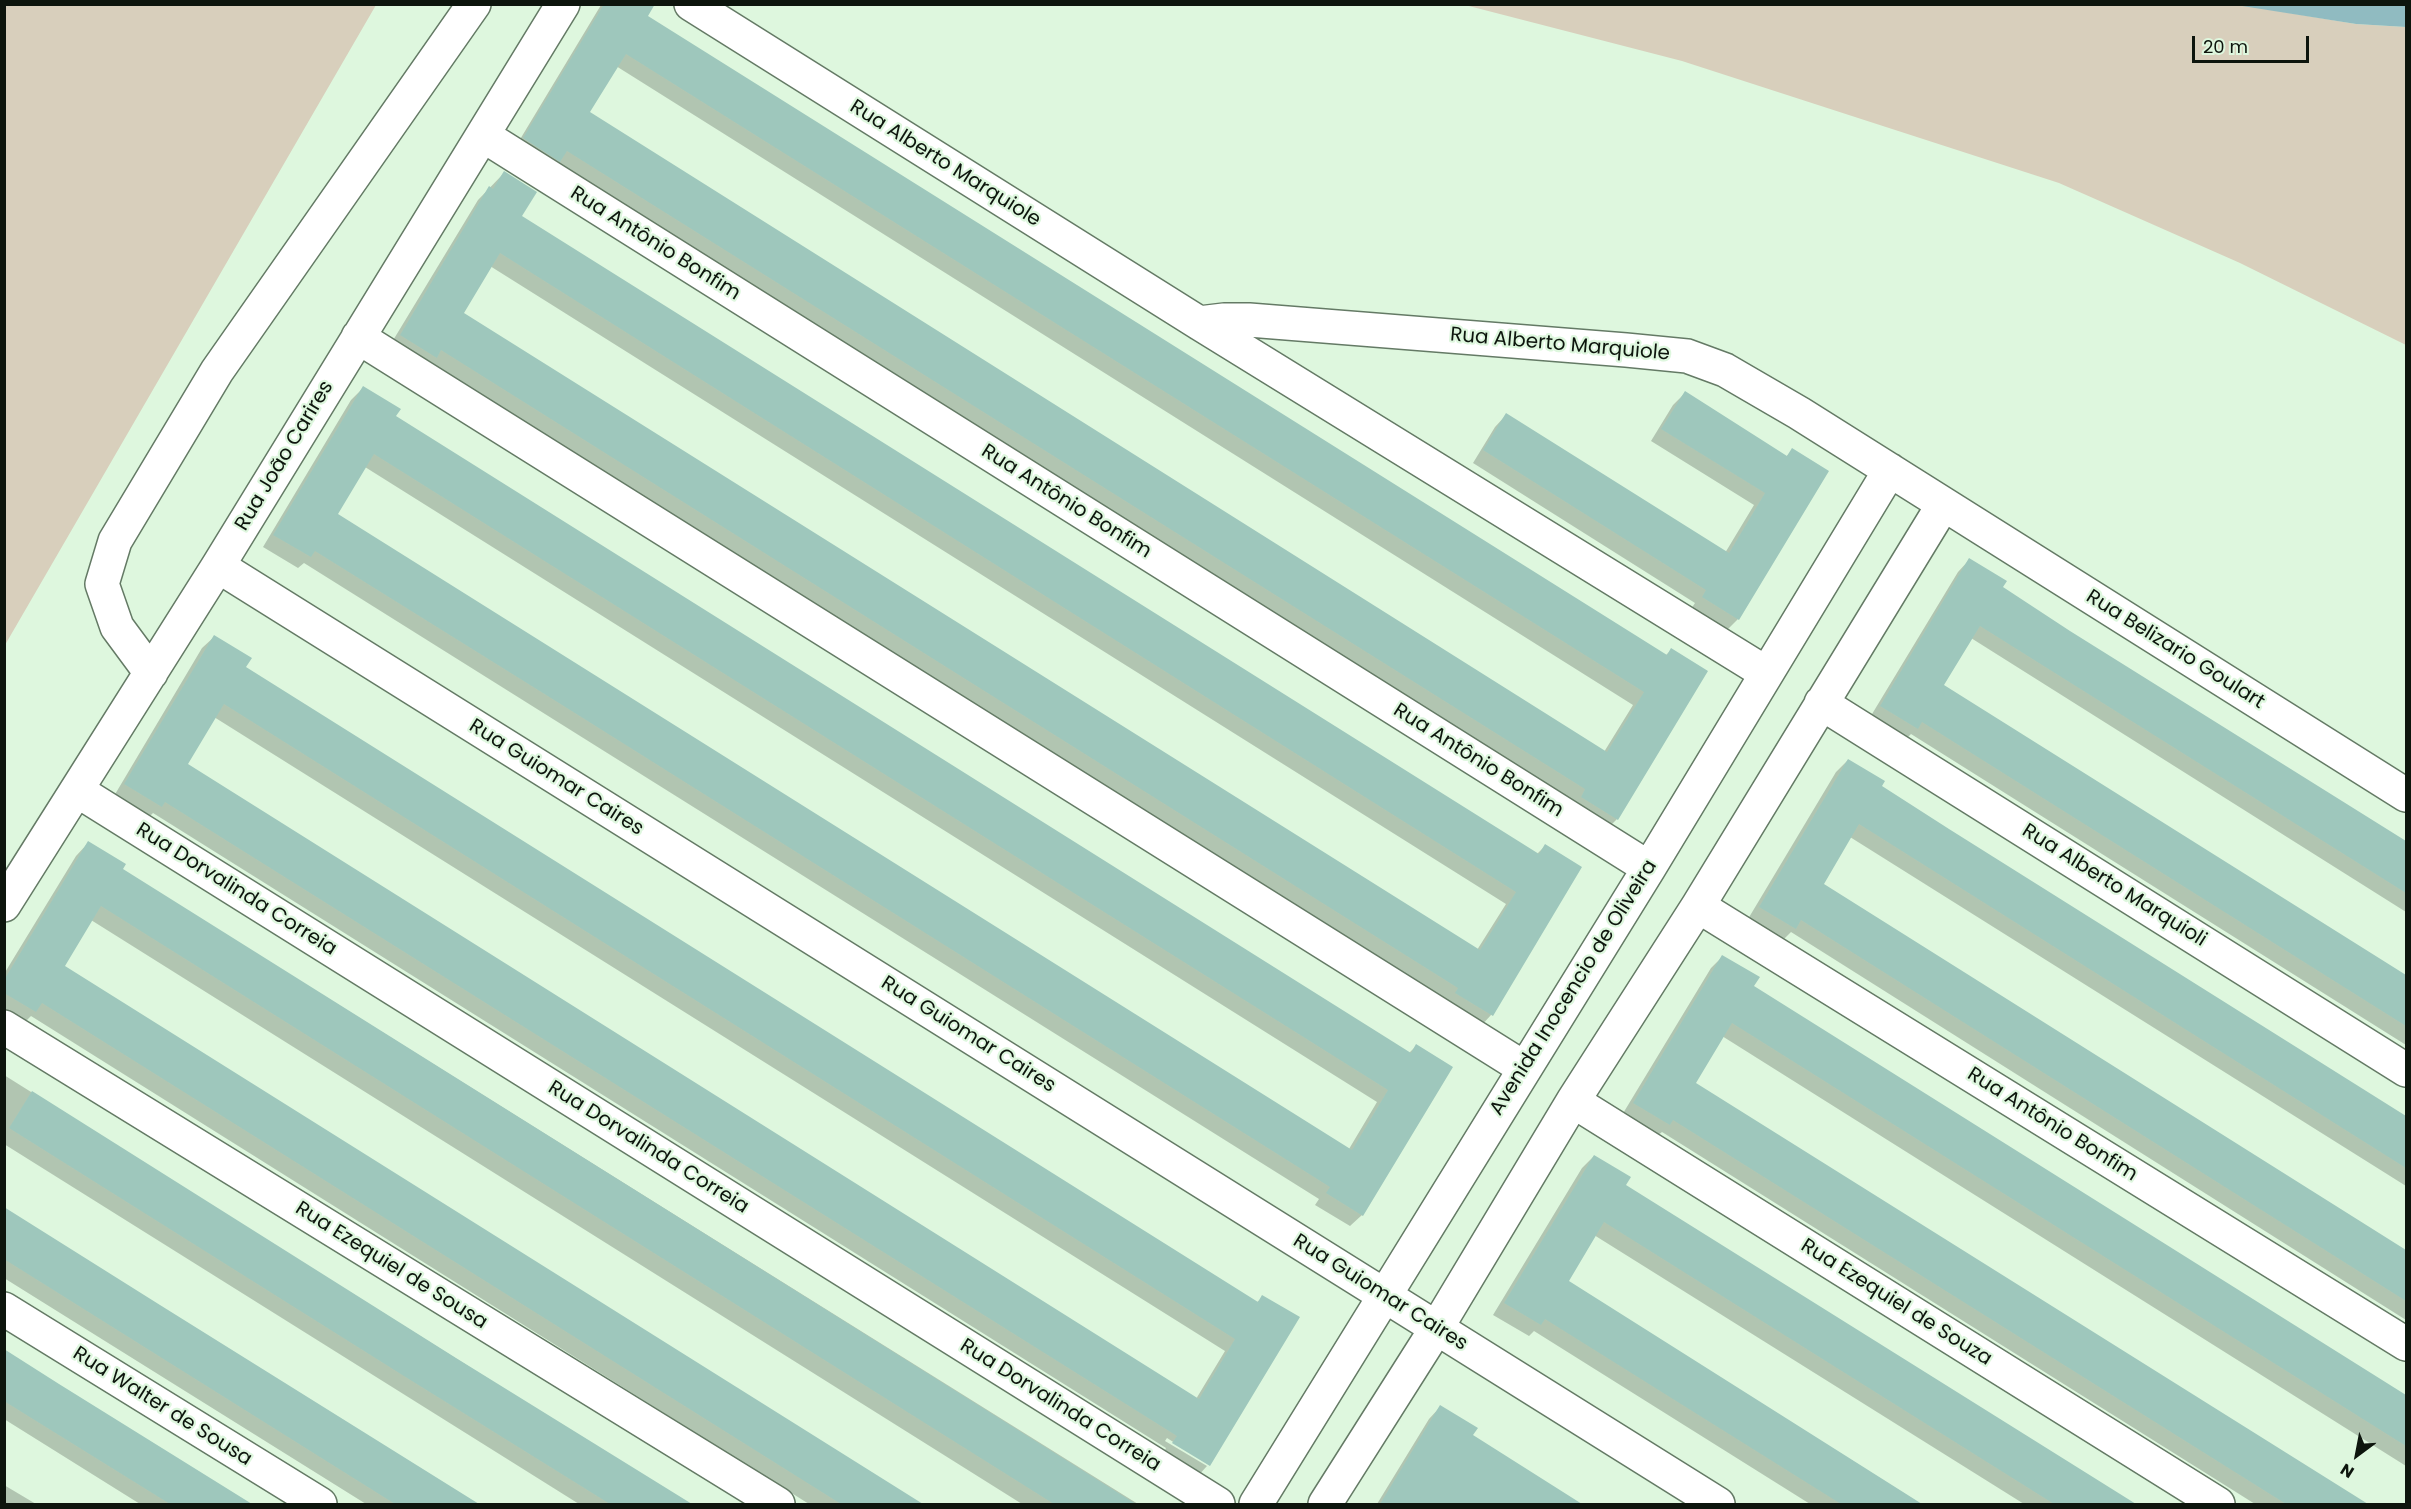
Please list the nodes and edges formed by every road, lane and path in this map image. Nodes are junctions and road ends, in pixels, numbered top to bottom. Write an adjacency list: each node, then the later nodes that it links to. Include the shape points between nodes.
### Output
1 (474, 4): 10 (street, via 217,371 114,542 102,584 117,627)
2 (563, 4): 4 (street, Rua João Carires)
3 (691, 4): 5 (street, Rua Alberto Marquiole)
4 (484, 136): 6 (street, Rua João Carires); 15 (street, Rua Antônio Bonfim)
5 (1200, 324): 7 (street, Rua Alberto Marquiole, via 1249,320 1687,356 1725,370); 11 (street, Rua Alberto Marquiole)
6 (358, 337): 9 (street, Rua João Carires); 19 (street)
7 (1890, 470): 8 (street, Rua Alberto Marquiole); 11 (street, Avenida Inocencio de Oliveira)
8 (1943, 505): 12 (street); 14 (street, Rua Belizario Goulart)
9 (218, 566): 10 (street, Rua João Carires); 22 (street, Rua Guiomar Caires)
10 (152, 673): 13 (street, Rua João Carires)
11 (1766, 673): 15 (street, Avenida Inocencio de Oliveira)
12 (1821, 703): 17 (street); 20 (street, Rua Alberto Marquioli)
13 (78, 791): 16 (street, Rua João Carires); 28 (street, Rua Dorvalinda Correia)
14 (2406, 795)
15 (1649, 868): 19 (street, Avenida Inocencio de Oliveira)
16 (4, 905)
17 (1698, 906): 21 (street); 25 (street, Rua Antônio Bonfim)
18 (4, 1027): 27 (street, Rua Ezequiel de Sousa)
19 (1524, 1068): 22 (street, Avenida Inocencio de Oliveira)
20 (2406, 1070)
21 (1573, 1101): 24 (street); 32 (street, Rua Ezequiel de Souza)
22 (1384, 1296): 24 (street, Rua Guiomar Caires); 29 (street, Avenida Inocencio de Oliveira)
23 (4, 1309): 26 (street, Rua Walter de Sousa)
24 (1436, 1329): 30 (street); 31 (street, Rua Guiomar Caires)
25 (2406, 1344)
26 (321, 1504)
27 (778, 1504)
28 (1218, 1504)
29 (1256, 1504)
30 (1325, 1504)
31 (1718, 1504)
32 (2218, 1504)

